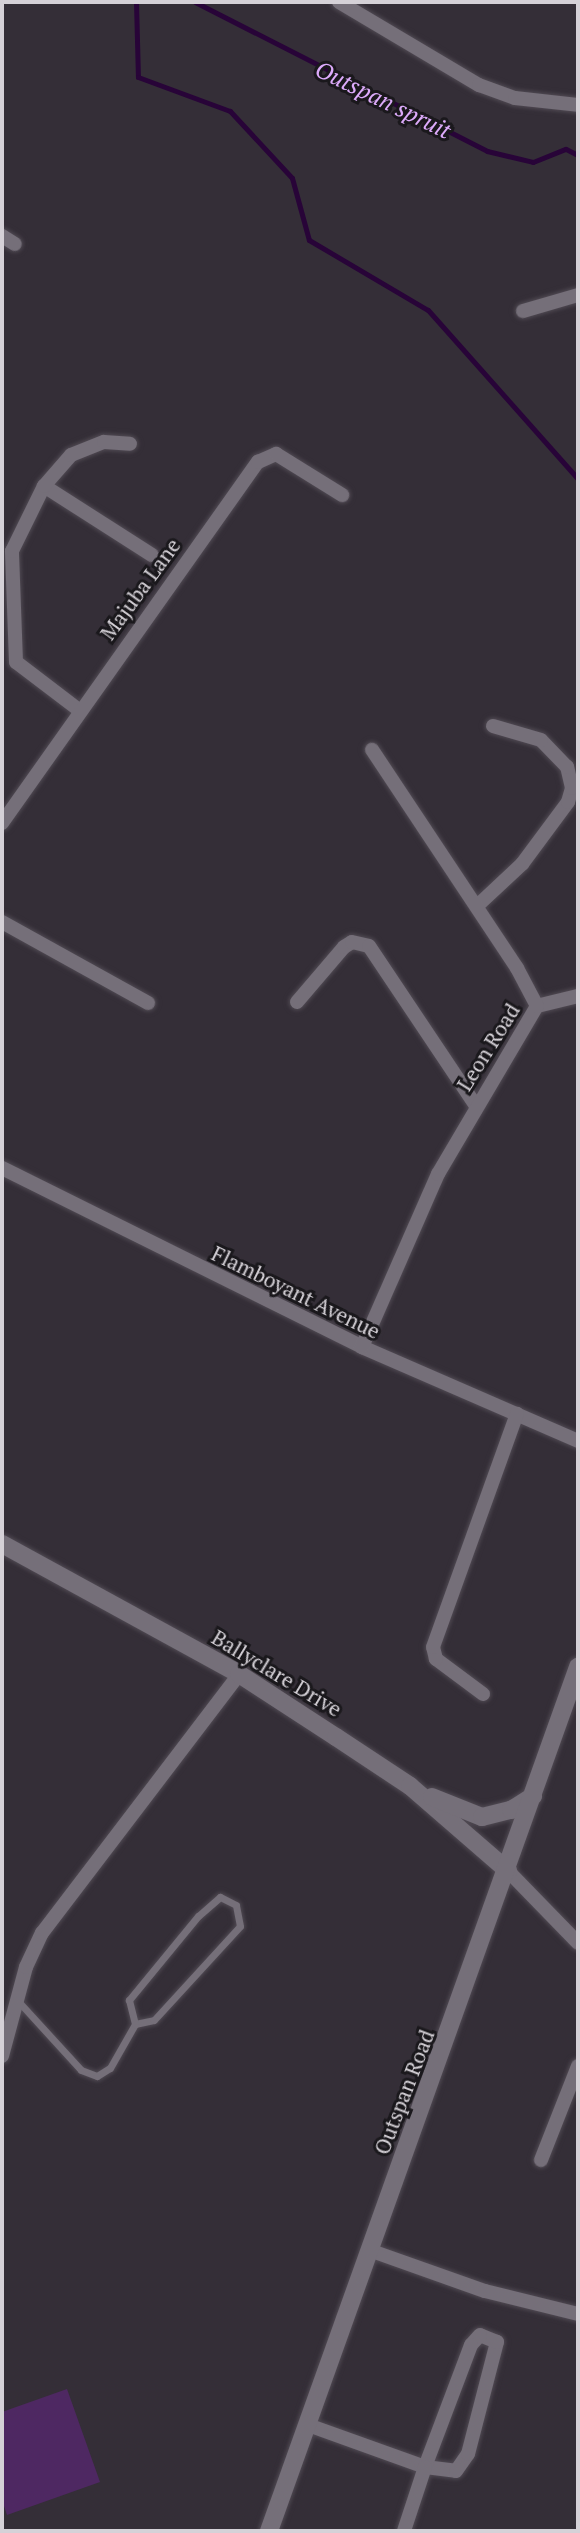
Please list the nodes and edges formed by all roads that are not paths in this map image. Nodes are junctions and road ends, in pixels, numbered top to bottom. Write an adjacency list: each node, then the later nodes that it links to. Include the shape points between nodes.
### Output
1 (338, 2): 2 (street, via 479,85 515,97)
2 (578, 104)
3 (578, 295): 4 (street)
4 (523, 311)
5 (130, 444): 6 (street, via 85,446)
6 (44, 486): 8 (street); 9 (street, via 12,551 13,651 24,670)
7 (342, 495): 9 (street, Majuba Lane, via 276,454 265,456)
8 (152, 555)
9 (79, 710): 12 (street, Majuba Lane)
10 (493, 726): 13 (street, via 541,740 567,767 572,788 568,802 522,864)
11 (372, 750): 13 (street, Leon Road)
12 (2, 823)
13 (477, 906): 18 (street, Leon Road)
14 (2, 922): 17 (street)
15 (578, 996): 18 (street)
16 (297, 1002): 19 (street, via 344,947 352,942 369,946)
17 (148, 1003)
18 (537, 1006): 19 (street, Leon Road)
19 (476, 1106): 21 (street, Leon Road, via 438,1174)
20 (2, 1168): 21 (street, Flamboyant Avenue)
21 (362, 1347): 22 (street, Flamboyant Avenue)
22 (517, 1414): 23 (street, Flamboyant Avenue); 27 (street, via 433,1647 436,1659)
23 (578, 1441)
24 (2, 1544): 26 (street, Ballyclare Drive)
25 (578, 1667): 29 (street, Outspan Road)
26 (239, 1674): 28 (street, Ballyclare Drive); 32 (street, via 42,1933)
27 (483, 1694)
28 (410, 1786): 29 (street, via 482,1817 511,1810); 30 (street, Ballyclare Drive)
29 (533, 1796): 30 (street, Outspan Road)
30 (508, 1871): 31 (street); 37 (street, Outspan Road)
31 (578, 1943)
32 (16, 2000): 33 (lane, via 81,2070 97,2076 110,2068); 34 (street)
33 (135, 2024): 33 (lane, via 129,2000 198,1916 220,1898 236,1905 240,1926 154,2020)
34 (2, 2056)
35 (578, 2066): 36 (street)
36 (541, 2160)
37 (369, 2250): 38 (street, via 485,2291); 39 (street, Outspan Road)
38 (578, 2314)
39 (308, 2425): 40 (street); 41 (street, Outspan Road)
40 (425, 2467): 40 (street, via 471,2345 480,2335 494,2339 498,2353 465,2461 452,2472); 42 (street)
41 (269, 2531)
42 (404, 2531)

